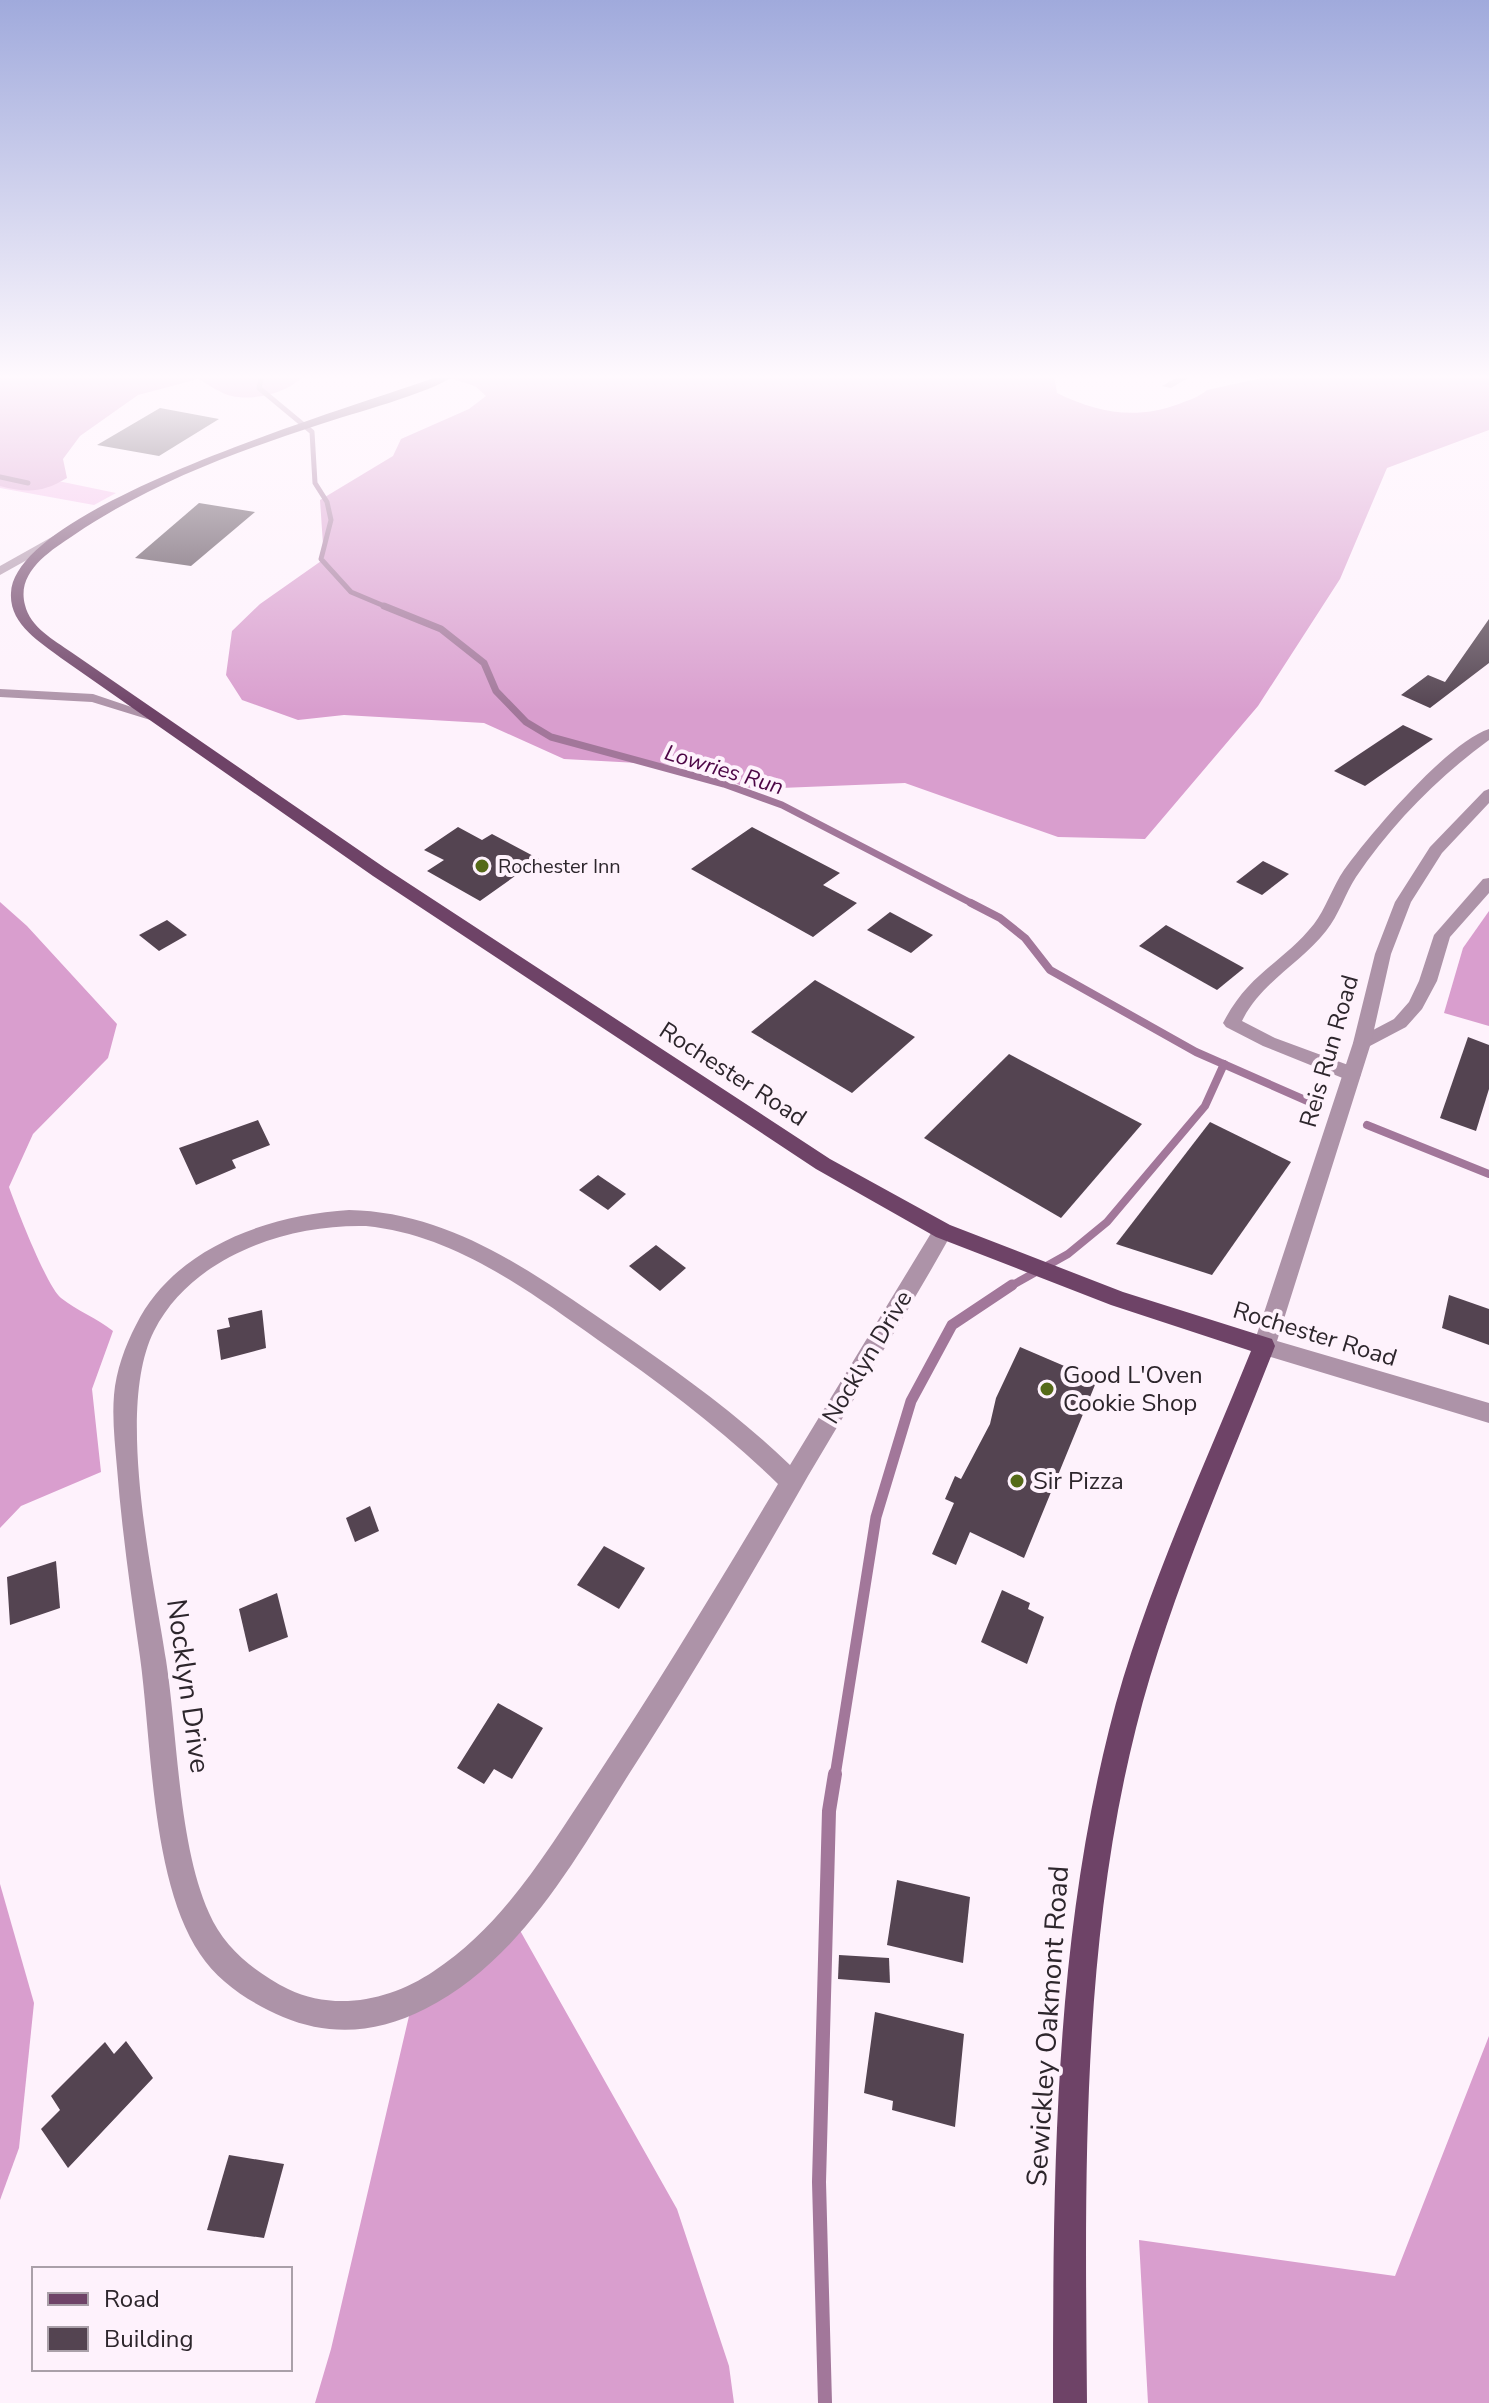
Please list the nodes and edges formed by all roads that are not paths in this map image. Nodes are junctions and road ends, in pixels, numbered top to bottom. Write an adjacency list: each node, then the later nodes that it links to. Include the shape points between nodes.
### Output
1 (146, 487): 2 (main road)
2 (72, 529): 3 (street); 5 (main road, via 23,572 16,593 21,613 66,655)
3 (0, 571)
4 (0, 693): 5 (street, Rochester Road, via 93,698)
5 (164, 720): 11 (main road, Rochester Road, via 379,872 744,1114)
6 (1489, 733): 10 (street, via 1387,824 1334,898 1323,924 1242,999 1232,1023)
7 (1489, 794): 9 (street, Reis Run Road, via 1436,850 1403,902 1383,954)
8 (1489, 883): 9 (street, via 1442,935 1416,1005 1400,1023)
9 (1362, 1043): 10 (street, Reis Run Road)
10 (1352, 1074): 12 (street, Reis Run Road)
11 (943, 1231): 12 (main road, Rochester Road, via 1056,1276); 14 (street, Nocklyn Drive)
12 (1264, 1346): 13 (street, Rochester Road); 15 (main road, Sewickley Oakmont Road, via 1134,1683 1091,1877 1070,2128)
13 (1489, 1413)
14 (792, 1482): 14 (street, Nocklyn Drive, via 656,1710 551,1868 513,1918 463,1969 413,1999 365,2015 323,2015 280,2000 238,1974 207,1940 184,1884 136,1529 124,1398 150,1316 181,1280 218,1251 319,1218 357,1217 431,1231 488,1257 674,1381)
15 (1070, 2403)

